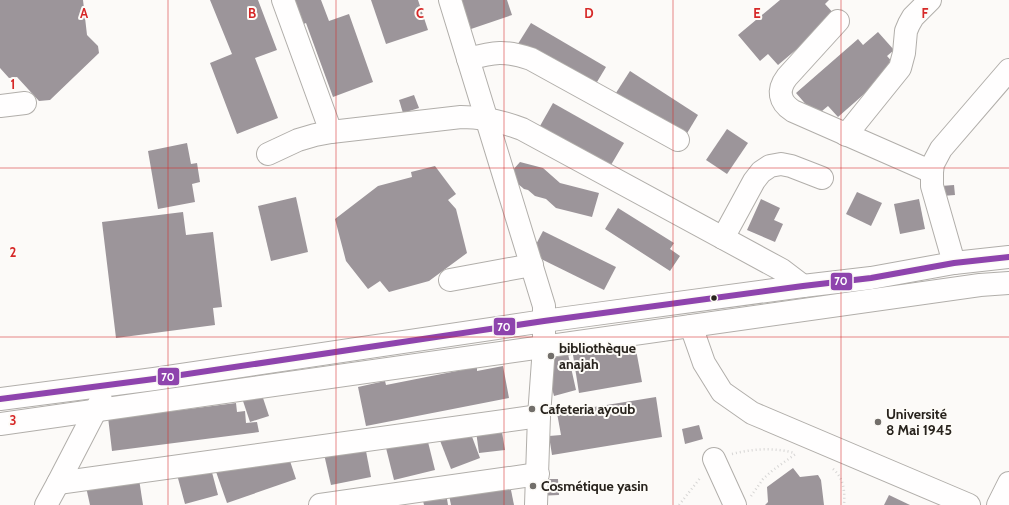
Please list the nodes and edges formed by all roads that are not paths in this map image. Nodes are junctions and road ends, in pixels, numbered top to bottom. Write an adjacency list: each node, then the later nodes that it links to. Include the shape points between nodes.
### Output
1 (283, 0): 10 (street)
2 (450, 0): 5 (street)
3 (930, 0): 11 (street, via 909,24 900,68)
4 (838, 21): 11 (street, via 783,82 781,96 787,108 793,112)
5 (468, 59): 9 (street); 12 (street, via 499,53 531,59)
6 (1009, 70): 14 (street, via 941,148)
7 (24, 103): 8 (street)
8 (0, 106)
9 (487, 118): 10 (street, via 460,117); 16 (street, via 522,129); 19 (street)
10 (331, 132): 13 (street, via 298,140)
11 (846, 134): 14 (street)
12 (678, 140)
13 (268, 154)
14 (932, 172): 18 (street, via 932,186)
15 (822, 178): 16 (street, via 792,166 770,166 754,181)
16 (724, 238): 22 (street, via 782,270)
17 (1009, 257): 18 (street)
18 (954, 263): 22 (street, via 870,278)
19 (532, 265): 20 (street); 23 (street, via 544,306)
20 (450, 280)
21 (1009, 283): 24 (street)
22 (803, 286): 23 (street)
23 (544, 321): 25 (street); 26 (street)
24 (691, 326): 25 (street); 39 (street, via 704,363 722,392 802,449)
25 (544, 347): 28 (street); 29 (street)
26 (107, 386): 27 (street); 28 (street)
27 (0, 399)
28 (97, 410): 30 (street); 34 (street)
29 (539, 416): 32 (street); 34 (street)
30 (0, 424)
31 (714, 459): 35 (street)
32 (538, 474): 37 (street); 38 (street)
33 (1009, 483): 40 (street)
34 (58, 484): 36 (street)
35 (742, 502)
36 (46, 505)
37 (320, 505)
38 (536, 505)
39 (969, 505)
40 (998, 505)

